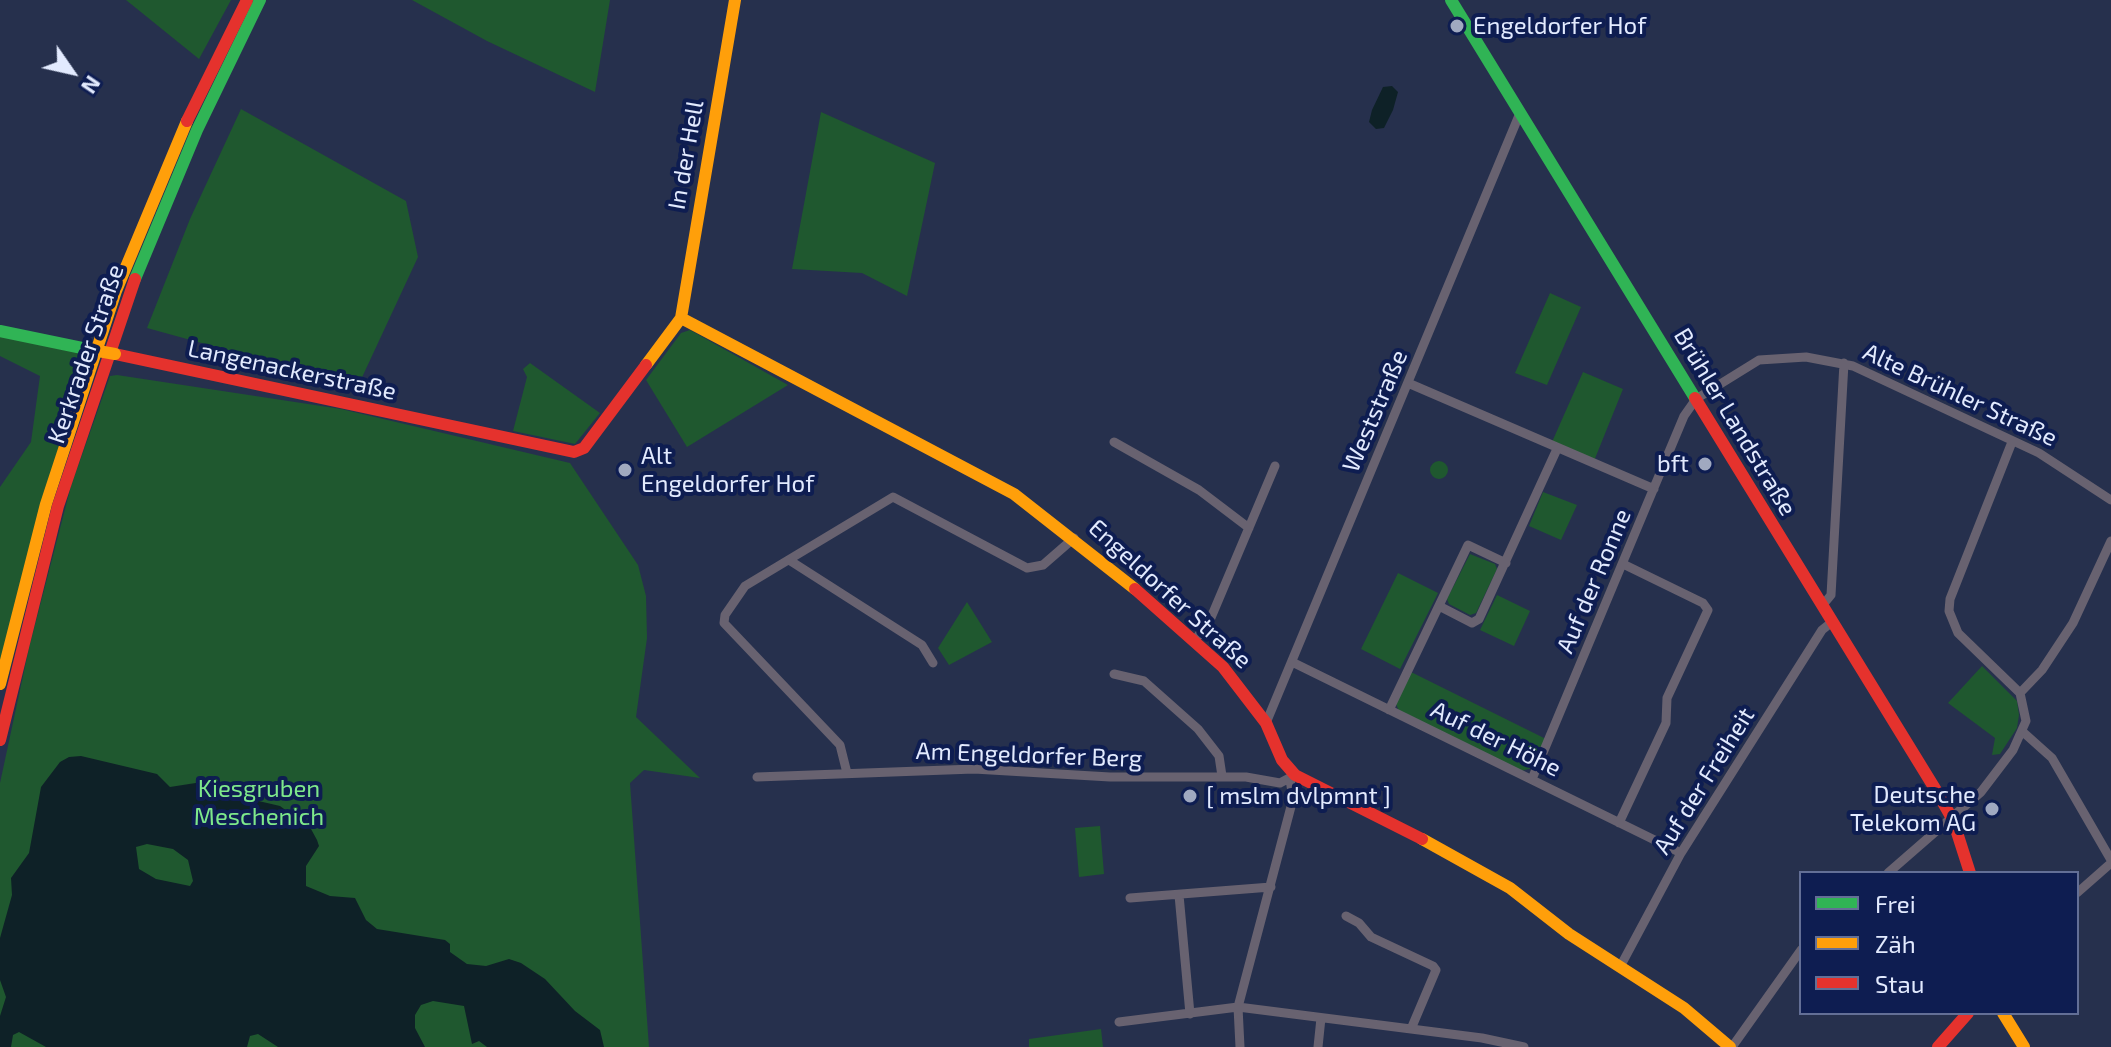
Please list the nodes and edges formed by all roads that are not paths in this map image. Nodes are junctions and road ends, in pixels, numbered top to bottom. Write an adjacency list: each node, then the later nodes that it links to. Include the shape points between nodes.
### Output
1 (247, 0): 30 (main road, Kerkrader Straße, via 185,125 116,291 46,504)
2 (260, 0): 35 (main road, Kerkrader Straße, via 197,130 126,300 58,506)
3 (735, 0): 6 (main road, In der Hell)
4 (1451, 0): 5 (main road, Brühler Landstraße)
5 (1520, 113): 9 (street, Weststraße); 10 (main road, Brühler Landstraße)
6 (681, 318): 7 (main road, Langenackerstraße, bridge, via 584,448 574,452); 18 (main road, Engeldorfer Straße, via 993,480)
7 (0, 331)
8 (1844, 363): 10 (street, Alte Brühler Straße, via 1771,356); 12 (street, Alte Brühler Straße); 24 (street, via 1831,595)
9 (1408, 383): 13 (street); 27 (street, Weststraße)
10 (1696, 399): 15 (street, Auf der Ronne); 24 (main road, Brühler Landstraße)
11 (1114, 442): 17 (street, via 1199,490)
12 (2012, 442): 16 (street, Alte Brühler Straße, via 2059,463); 31 (street, via 1949,611 1958,633)
13 (1557, 449): 15 (street); 21 (street)
14 (1275, 466): 17 (street)
15 (1654, 489): 22 (street, Auf der Ronne)
16 (2111, 500)
17 (1249, 528): 26 (street, via 1210,620)
18 (1074, 538): 20 (street, via 1043,565 1027,568 893,497); 26 (main road, Engeldorfer Straße)
19 (2111, 541): 31 (street, via 2073,623)
20 (789, 560): 28 (street, via 922,645); 36 (street, via 745,586 724,623 840,745)
21 (1506, 563): 23 (street, via 1476,622); 23 (street, via 1468,545)
22 (1623, 564): 40 (street, Auf der Ronne); 42 (street, via 1708,610 1667,698 1666,723)
23 (1439, 606): 32 (street)
24 (1822, 606): 25 (main road, Brühler Landstraße)
25 (1832, 622): 41 (main road, Brühler Landstraße); 43 (street, Auf der Freiheit)
26 (1195, 640): 33 (main road, Engeldorfer Straße)
27 (1292, 662): 32 (street, Auf der Höhe); 33 (street, Weststraße)
28 (933, 663)
29 (1114, 674): 37 (street, via 1144,681 1198,729 1219,756)
30 (0, 684)
31 (2020, 693): 34 (street, via 2026,711)
32 (1389, 710): 40 (street, Auf der Höhe)
33 (1266, 723): 39 (main road, Engeldorfer Straße)
34 (2023, 732): 41 (street, via 1998,771); 44 (street, via 2052,758)
35 (0, 740)
36 (847, 773): 37 (street, Am Engeldorfer Berg, via 974,769 1139,778); 38 (street, Am Engeldorfer Berg)
37 (1222, 776): 39 (street, Am Engeldorfer Berg, via 1280,783)
38 (757, 777)
39 (1293, 777): 47 (street, via 1293,799); 53 (main road, via 1469,863)
40 (1532, 779): 42 (street, Auf der Höhe)
41 (1953, 820): 45 (street); 46 (main road, Brühler Landstraße)
42 (1619, 823): 43 (street, Auf der Höhe)
43 (1681, 853): 53 (street, Auf der Freiheit)
44 (2111, 861): 48 (street)
45 (1890, 871)
46 (1969, 871)
47 (1271, 887): 49 (street); 54 (street)
48 (2079, 891)
49 (1179, 895): 50 (street); 55 (street)
50 (1130, 898)
51 (1346, 916): 60 (street, via 1371,937 1436,970)
52 (1799, 953): 64 (street)
53 (1620, 967): 64 (main road, via 1684,1008)
54 (1238, 1007): 55 (street); 58 (street); 61 (street)
55 (1190, 1014): 59 (street)
56 (1966, 1015): 65 (main road)
57 (2004, 1015): 66 (main road)
58 (1321, 1018): 60 (street); 62 (street)
59 (1119, 1022)
60 (1411, 1029): 63 (street)
61 (1240, 1047)
62 (1318, 1047)
63 (1524, 1047)
64 (1731, 1047)
65 (1938, 1047)
66 (2024, 1047)

